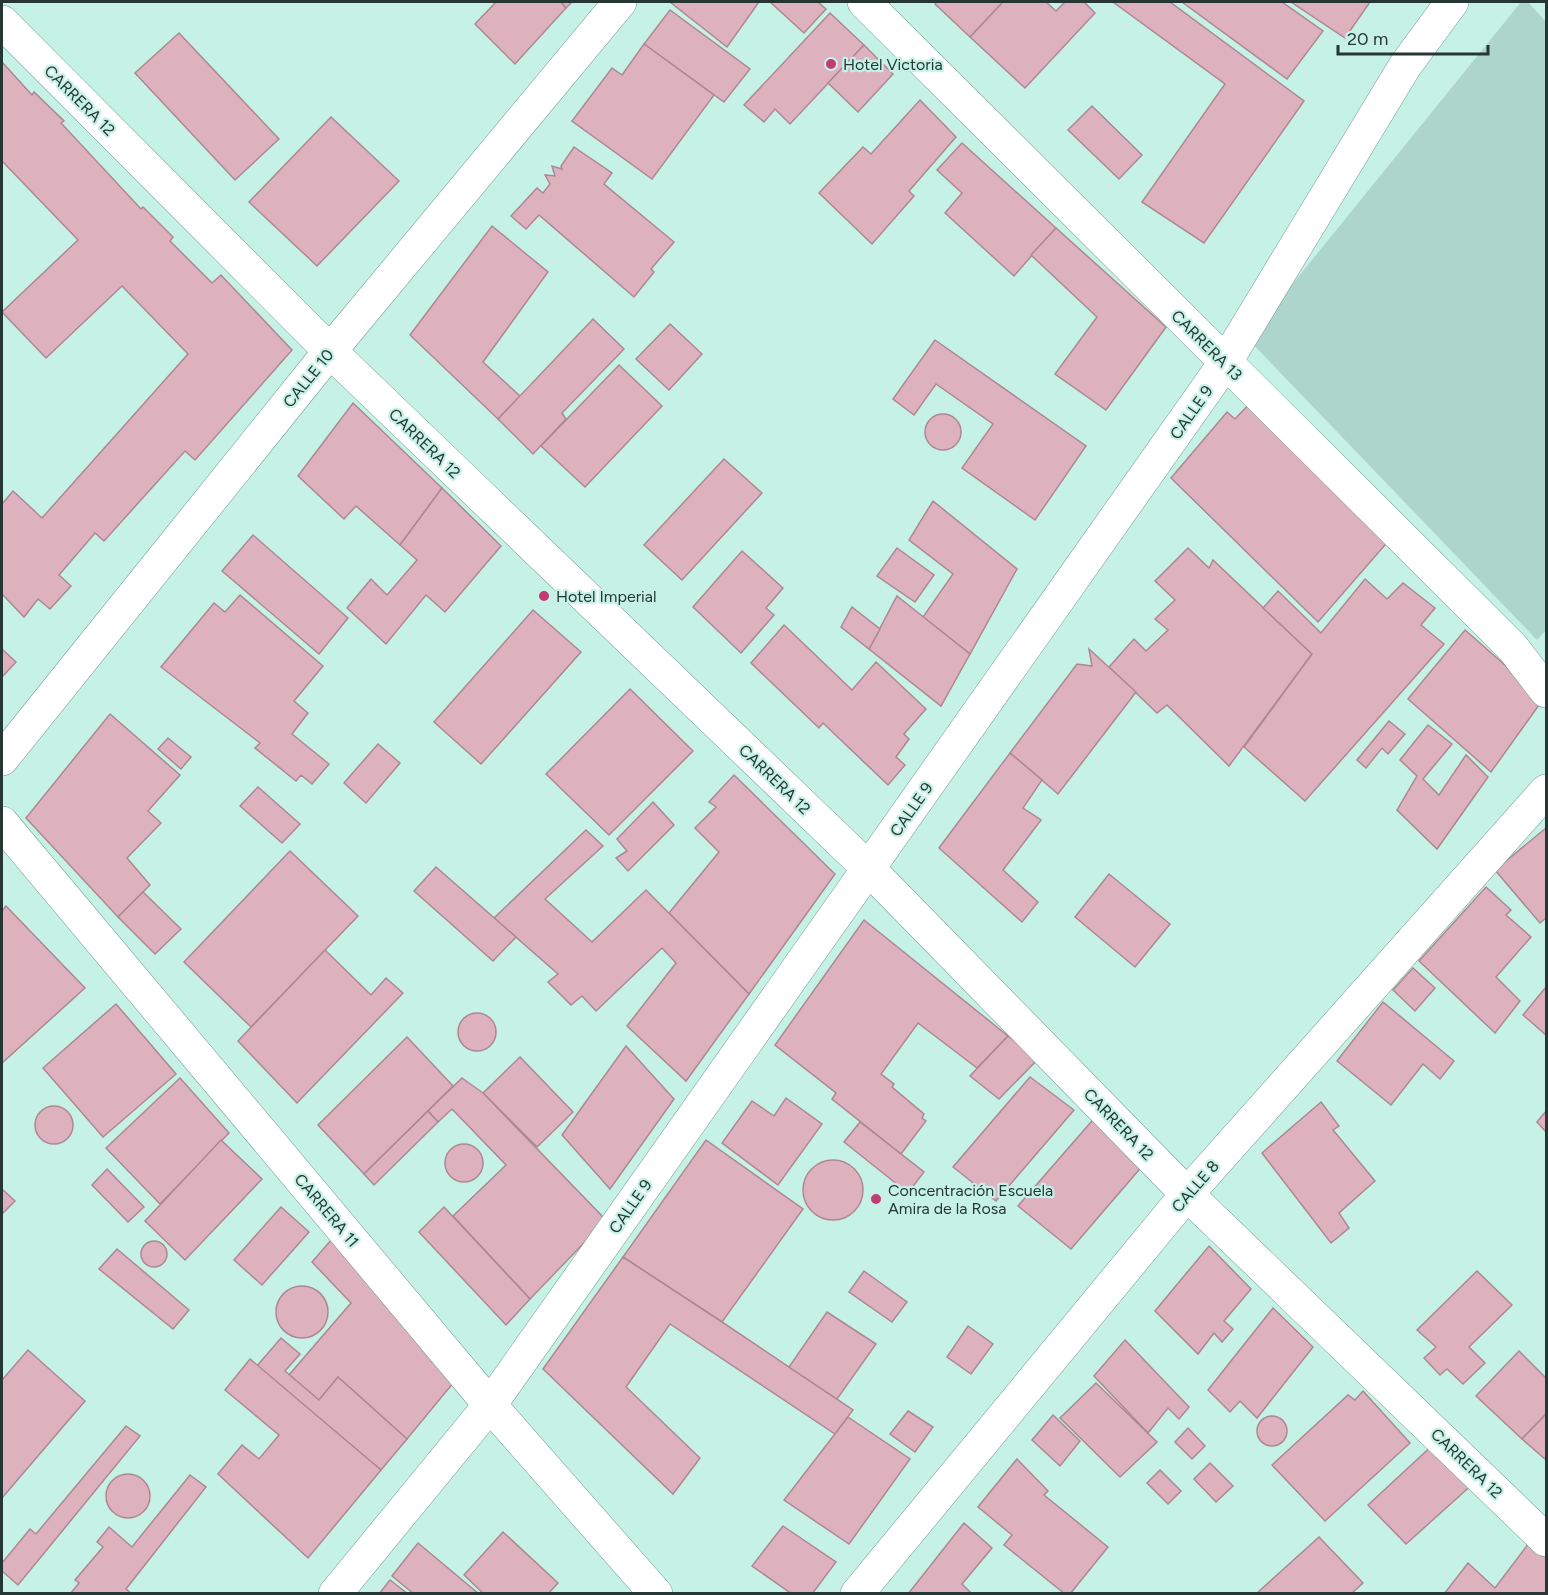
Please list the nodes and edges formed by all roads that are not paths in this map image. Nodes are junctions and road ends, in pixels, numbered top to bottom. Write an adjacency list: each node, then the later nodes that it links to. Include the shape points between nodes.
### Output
1 (620, 2): 5 (street, CALLE 10)
2 (864, 2): 6 (street, CARRERA 13)
3 (1452, 2): 6 (street, CALLE 9, via 1405,66)
4 (2, 22): 5 (street, CARRERA 12)
5 (330, 351): 8 (street, CALLE 10); 11 (street, CARRERA 12)
6 (1225, 363): 7 (street, CARRERA 13, via 1513,648); 11 (street, CALLE 9)
7 (1546, 691)
8 (2, 759)
9 (1546, 791): 12 (street, CALLE 8)
10 (2, 823): 13 (street, CARRERA 11)
11 (869, 869): 12 (street, CARRERA 12); 13 (street, CALLE 9)
12 (1187, 1194): 14 (street, CARRERA 12); 17 (street, CALLE 8)
13 (490, 1405): 15 (street, CALLE 9); 16 (street, CARRERA 11)
14 (1546, 1540)
15 (335, 1593)
16 (656, 1593)
17 (857, 1593)

